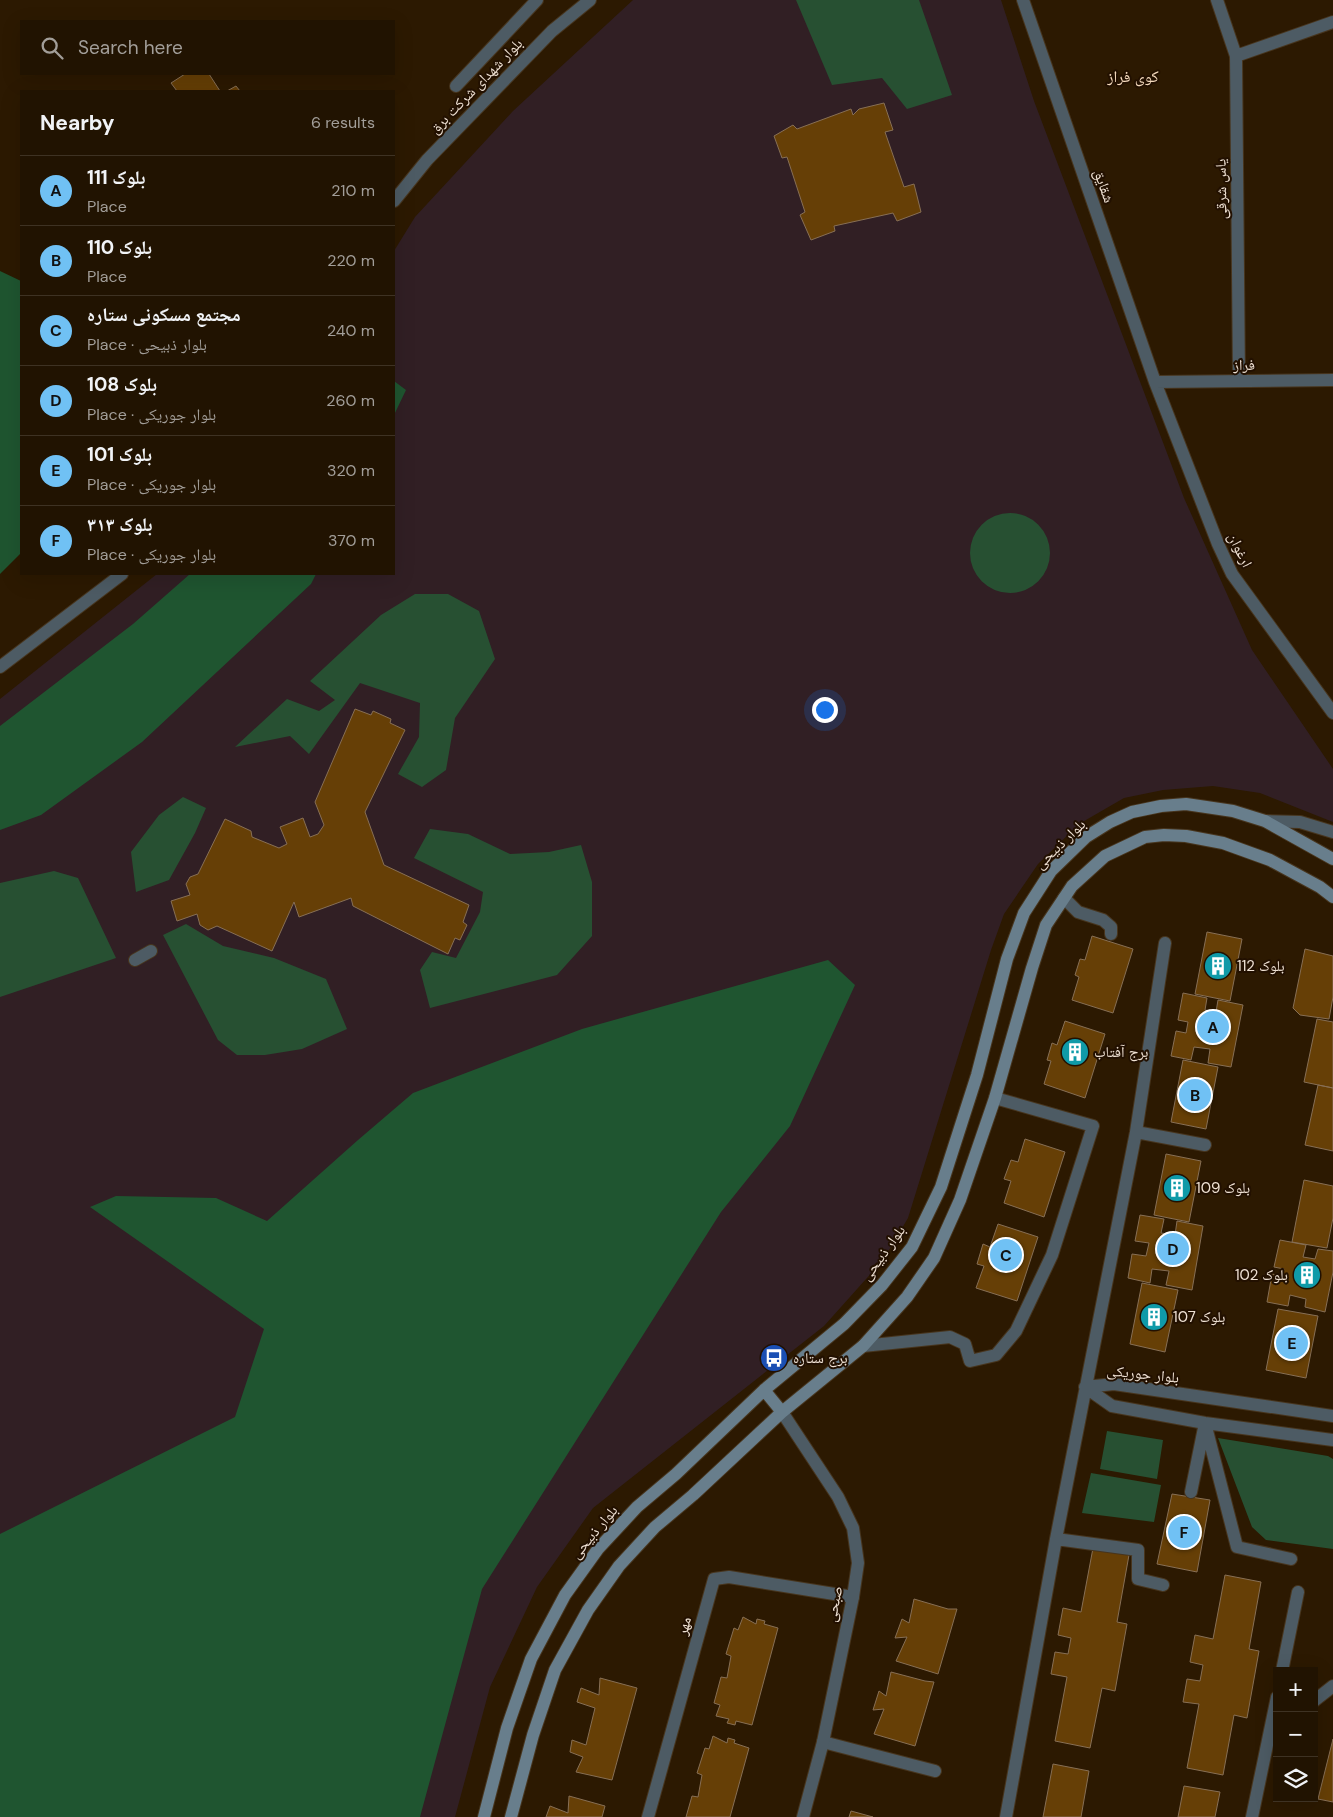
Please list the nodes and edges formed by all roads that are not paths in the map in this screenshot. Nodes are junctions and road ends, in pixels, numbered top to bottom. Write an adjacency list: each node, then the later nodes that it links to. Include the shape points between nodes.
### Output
1 (537, 0): 7 (street)
2 (590, 0): 8 (street, بلوار شهدای شرکت برق, via 552,31 427,160)
3 (1023, 0): 11 (street, شقایق)
4 (1217, 0): 6 (street, یاس شرقی)
5 (1333, 22): 6 (street)
6 (1236, 56): 10 (street, یاس شرقی)
7 (456, 86)
8 (395, 200)
9 (1333, 380): 10 (street, فراز)
10 (1239, 381): 11 (street, فراز)
11 (1154, 382): 14 (street, ارغوان, via 1229,568)
12 (121, 575): 13 (street)
13 (0, 667)
14 (1333, 713)
15 (1265, 820): 16 (street, via 1300,822); 17 (main road, بلوار ذبیحی); 29 (main road, بلوار ذبیحی, via 1186,804 1132,812 1086,837 1051,871 1024,913 1007,960 977,1075 941,1188 912,1247 882,1285 844,1324)
16 (1333, 832)
17 (1333, 859)
18 (1333, 897): 19 (main road, via 1270,860 1223,843 1164,835 1145,837 1105,856 1072,886)
19 (1064, 898): 20 (street, via 1078,912 1103,920 1112,927); 24 (main road, via 1046,925)
20 (1111, 934)
21 (1165, 943): 25 (street)
22 (151, 951): 23 (street)
23 (135, 960)
24 (995, 1098): 27 (main road, via 960,1200 934,1258 907,1297); 27 (street, via 1093,1126 1052,1256 1016,1331 996,1355 970,1361 965,1344 950,1337)
25 (1136, 1132): 26 (street); 28 (street)
26 (1205, 1145)
27 (863, 1346): 30 (main road)
28 (1085, 1387): 31 (street, بلوار جوریکی, via 1114,1384); 32 (street, بلوار جوریکی, via 1112,1406); 35 (street)
29 (764, 1390): 30 (main road); 46 (main road, بلوار ذبیحی, via 637,1507 598,1549 565,1595 531,1659 507,1728)
30 (782, 1412): 39 (street, صبحی, via 838,1497 853,1528 858,1563); 47 (main road, via 655,1527 619,1566 588,1610 555,1670)
31 (1333, 1416)
32 (1205, 1423): 33 (street, بلوار جوریکی); 34 (street); 36 (street, via 1236,1547)
33 (1333, 1440)
34 (1191, 1492)
35 (1056, 1539): 37 (street, via 1138,1550 1138,1579); 50 (street)
36 (1292, 1559)
37 (1163, 1585)
38 (1298, 1592): 40 (street)
39 (853, 1597): 44 (street, صبحی); 48 (street, مهر, via 729,1577 714,1579)
40 (1283, 1667)
41 (1333, 1686): 42 (street)
42 (1318, 1698)
43 (1273, 1734): 51 (street)
44 (823, 1742): 45 (street); 49 (street, صبحی)
45 (935, 1771)
46 (484, 1817)
47 (511, 1817)
48 (648, 1817)
49 (803, 1817)
50 (1006, 1817)
51 (1252, 1817)

